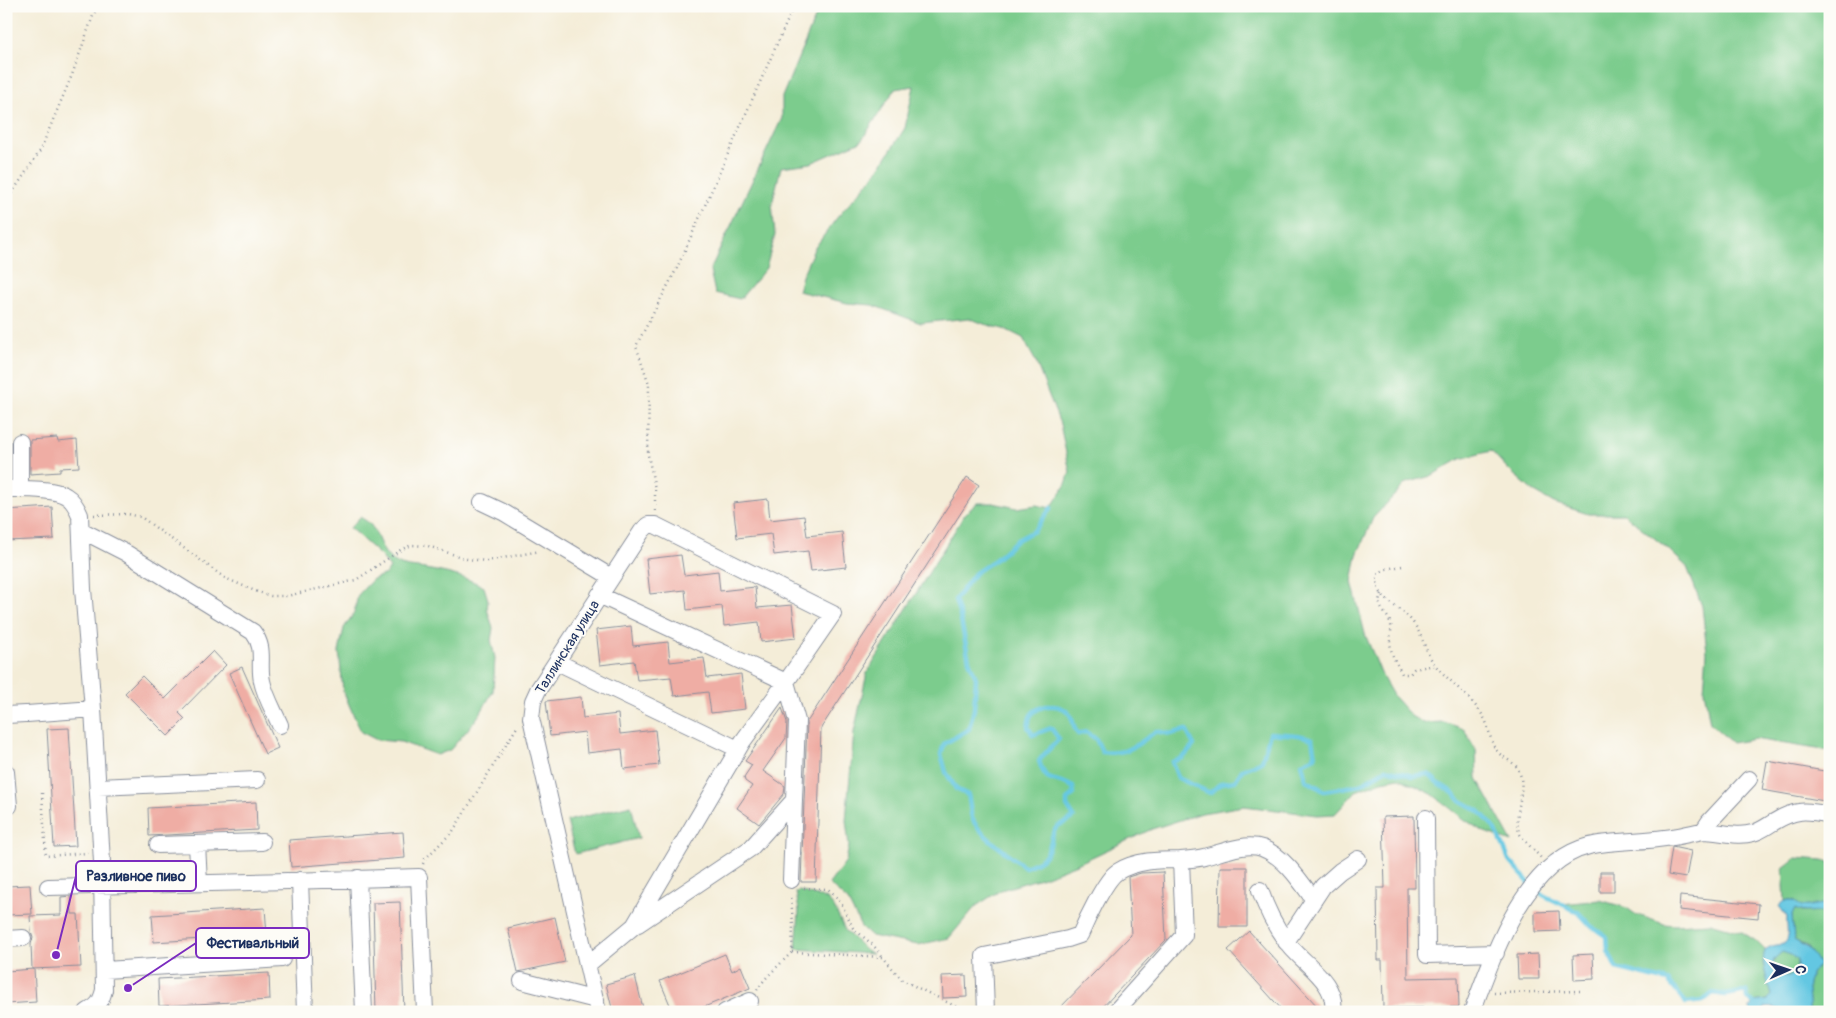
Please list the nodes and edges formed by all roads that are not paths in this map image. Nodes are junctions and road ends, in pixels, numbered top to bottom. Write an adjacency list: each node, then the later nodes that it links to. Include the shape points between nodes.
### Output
1 (20, 442): 2 (street)
2 (13, 460): 3 (street)
3 (13, 489): 5 (street, via 67,496 75,505)
4 (482, 502): 6 (street)
5 (80, 522): 10 (street); 12 (street, via 253,632 261,648 262,682)
6 (611, 576): 7 (street, Таллинская улица); 9 (street, Таллинская улица, via 642,531 655,525 834,614)
7 (599, 595): 8 (street, Таллинская улица); 9 (street)
8 (557, 662): 13 (street); 40 (street, Таллинская улица, via 533,701 531,718)
9 (786, 682): 13 (street); 18 (street, via 797,721)
10 (93, 709): 11 (street); 17 (street)
11 (6, 715)
12 (280, 725)
13 (738, 748): 36 (street)
14 (6, 772): 19 (street, via 9,806)
15 (1749, 779): 22 (street)
16 (257, 780): 17 (street)
17 (98, 787): 32 (street)
18 (794, 800): 29 (street); 36 (street, via 751,848)
19 (6, 806)
20 (1830, 815): 22 (street, via 1800,811 1754,833)
21 (1426, 818): 38 (street, via 1427,955)
22 (1703, 831): 38 (street, via 1587,846 1564,856 1538,879 1515,914)
23 (262, 842): 24 (street)
24 (196, 844): 25 (street); 31 (street)
25 (158, 845)
26 (1358, 859): 35 (street, via 1323,886)
27 (1181, 860): 35 (street, via 1240,848 1261,848 1295,874); 51 (street, via 1156,860 1115,873 1080,935 984,956); 52 (street, via 1184,935)
28 (358, 878): 30 (street); 48 (street); 49 (street, via 419,877)
29 (791, 880)
30 (292, 881): 31 (street); 47 (street)
31 (199, 883): 32 (street)
32 (103, 885): 33 (street); 41 (street)
33 (48, 887)
34 (1260, 890): 37 (street, via 1267,910)
35 (1314, 900): 37 (street)
36 (634, 926): 40 (street)
37 (1286, 942): 53 (street, via 1329,988)
38 (1496, 953): 54 (street)
39 (282, 959): 41 (street)
40 (587, 965): 45 (street, Таллинская улица)
41 (105, 970): 44 (street)
42 (522, 981): 45 (street)
43 (750, 1001): 50 (street)
44 (104, 1006): 46 (street)
45 (597, 1006)
46 (88, 1012)
47 (304, 1012)
48 (364, 1012)
49 (426, 1012)
50 (725, 1012)
51 (986, 1012)
52 (1115, 1012)
53 (1333, 1012)
54 (1472, 1012)

